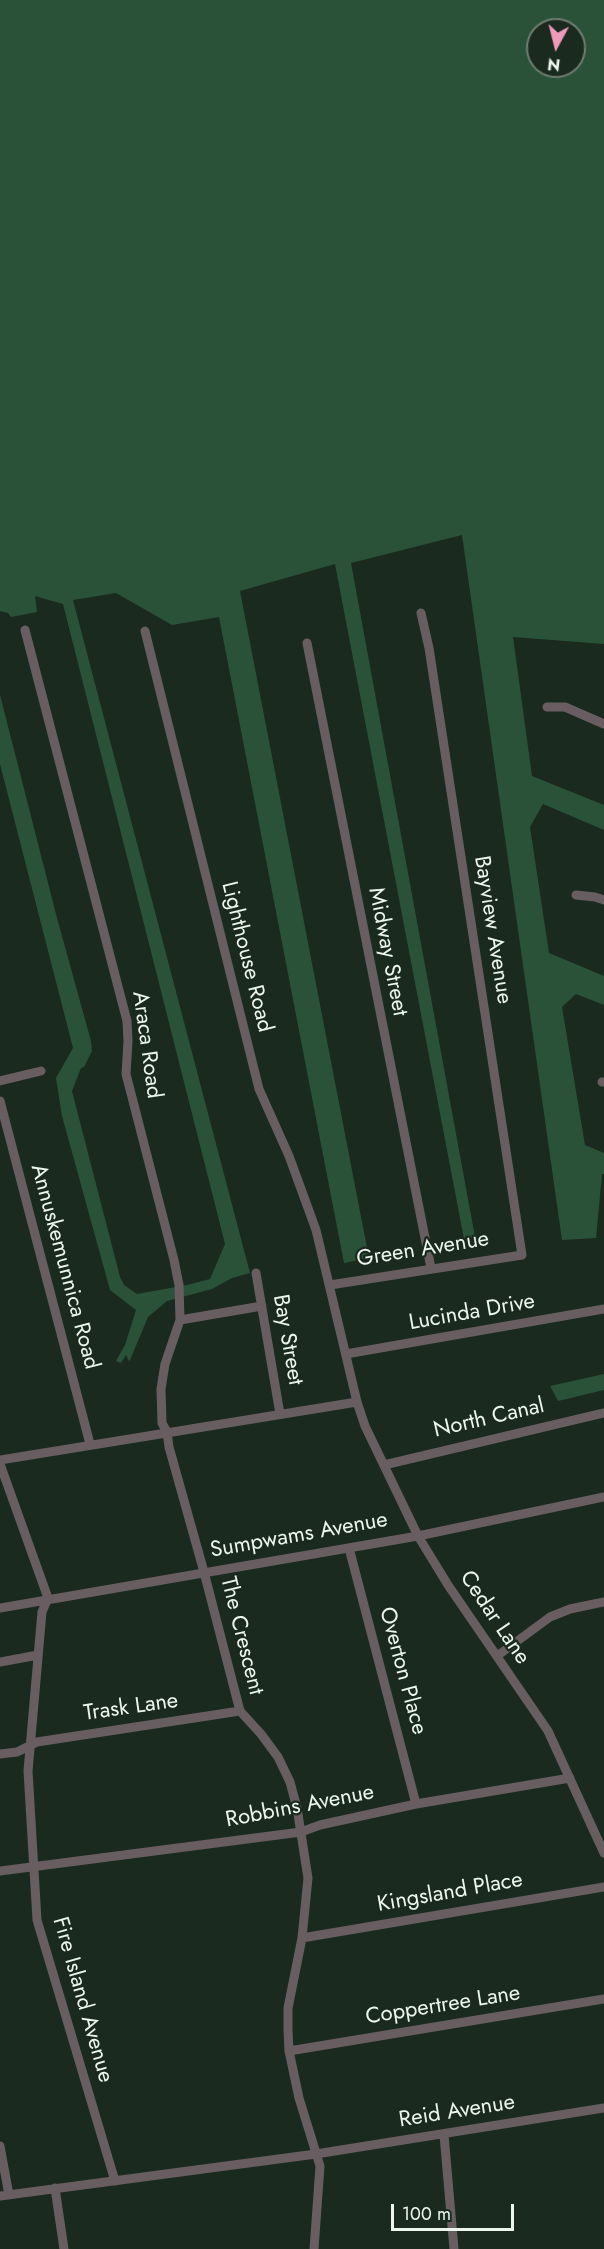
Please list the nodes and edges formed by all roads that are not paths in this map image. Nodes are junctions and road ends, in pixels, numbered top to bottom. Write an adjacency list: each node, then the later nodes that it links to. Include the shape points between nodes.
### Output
1 (421, 613): 12 (street, Bayview Avenue)
2 (25, 630): 18 (street, Araca Road, via 127,1021 126,1074 174,1260)
3 (146, 631): 15 (street, Lighthouse Road, via 259,1089 302,1190)
4 (307, 643): 13 (street, Midway Street)
5 (547, 707): 6 (street, via 565,707)
6 (604, 724)
7 (576, 895): 8 (street)
8 (604, 900)
9 (41, 1071): 10 (street)
10 (0, 1081)
11 (0, 1101): 24 (street, Annuskemunnica Road)
12 (522, 1254): 13 (street, Green Avenue)
13 (431, 1268): 15 (street, Green Avenue)
14 (256, 1274): 16 (street, Bay Street)
15 (330, 1285): 19 (street, Cedar Lane)
16 (261, 1306): 18 (street); 22 (street, Bay Street)
17 (604, 1309): 19 (street, Lucinda Drive)
18 (180, 1320): 23 (street, Araca Road, via 161,1389 162,1423)
19 (346, 1354): 20 (street, Cedar Lane)
20 (357, 1402): 22 (street); 26 (street, Cedar Lane)
21 (604, 1413): 26 (street, North Canal)
22 (280, 1414): 23 (street)
23 (167, 1432): 24 (street); 30 (street, The Crescent)
24 (90, 1444): 25 (street)
25 (0, 1462): 31 (street)
26 (384, 1465): 28 (street, Cedar Lane)
27 (604, 1497): 28 (street, Sumpwams Avenue)
28 (418, 1536): 29 (street, Sumpwams Avenue); 35 (street, Cedar Lane)
29 (349, 1548): 30 (street, Sumpwams Avenue); 41 (street, Overton Place)
30 (204, 1572): 31 (street, Sumpwams Avenue); 37 (street, The Crescent)
31 (48, 1598): 33 (street, Sumpwams Avenue); 34 (street, Fire Island Avenue, via 42,1612)
32 (604, 1602): 35 (street, via 550,1617)
33 (0, 1608)
34 (38, 1655): 36 (street); 38 (street, Fire Island Avenue)
35 (498, 1656): 40 (street, Cedar Lane, via 548,1731)
36 (0, 1662)
37 (240, 1711): 38 (street, Trask Lane); 42 (street, The Crescent, via 278,1757 290,1782)
38 (29, 1746): 39 (street, Trask Lane); 44 (street, Fire Island Avenue)
39 (0, 1754)
40 (570, 1778): 41 (street, Robbins Avenue); 43 (street, Cedar Lane)
41 (416, 1804): 42 (street, Robbins Avenue)
42 (301, 1832): 44 (street, Robbins Avenue); 47 (street, The Crescent, via 308,1878)
43 (604, 1853)
44 (34, 1867): 45 (street, Robbins Avenue); 54 (street, Fire Island Avenue, via 37,1920)
45 (0, 1871)
46 (604, 1887): 47 (street, Kingsland Place)
47 (302, 1938): 49 (street, The Crescent, via 288,2008)
48 (604, 1999): 49 (street, Coppertree Lane)
49 (289, 2051): 53 (street, The Crescent)
50 (604, 2108): 51 (street, Reid Avenue)
51 (444, 2135): 53 (street, Reid Avenue); 59 (street)
52 (0, 2146): 56 (street)
53 (316, 2154): 54 (street); 58 (street, via 320,2166)
54 (115, 2181): 55 (street)
55 (55, 2188): 56 (street); 57 (street)
56 (5, 2195)
57 (64, 2249)
58 (314, 2249)
59 (454, 2249)

